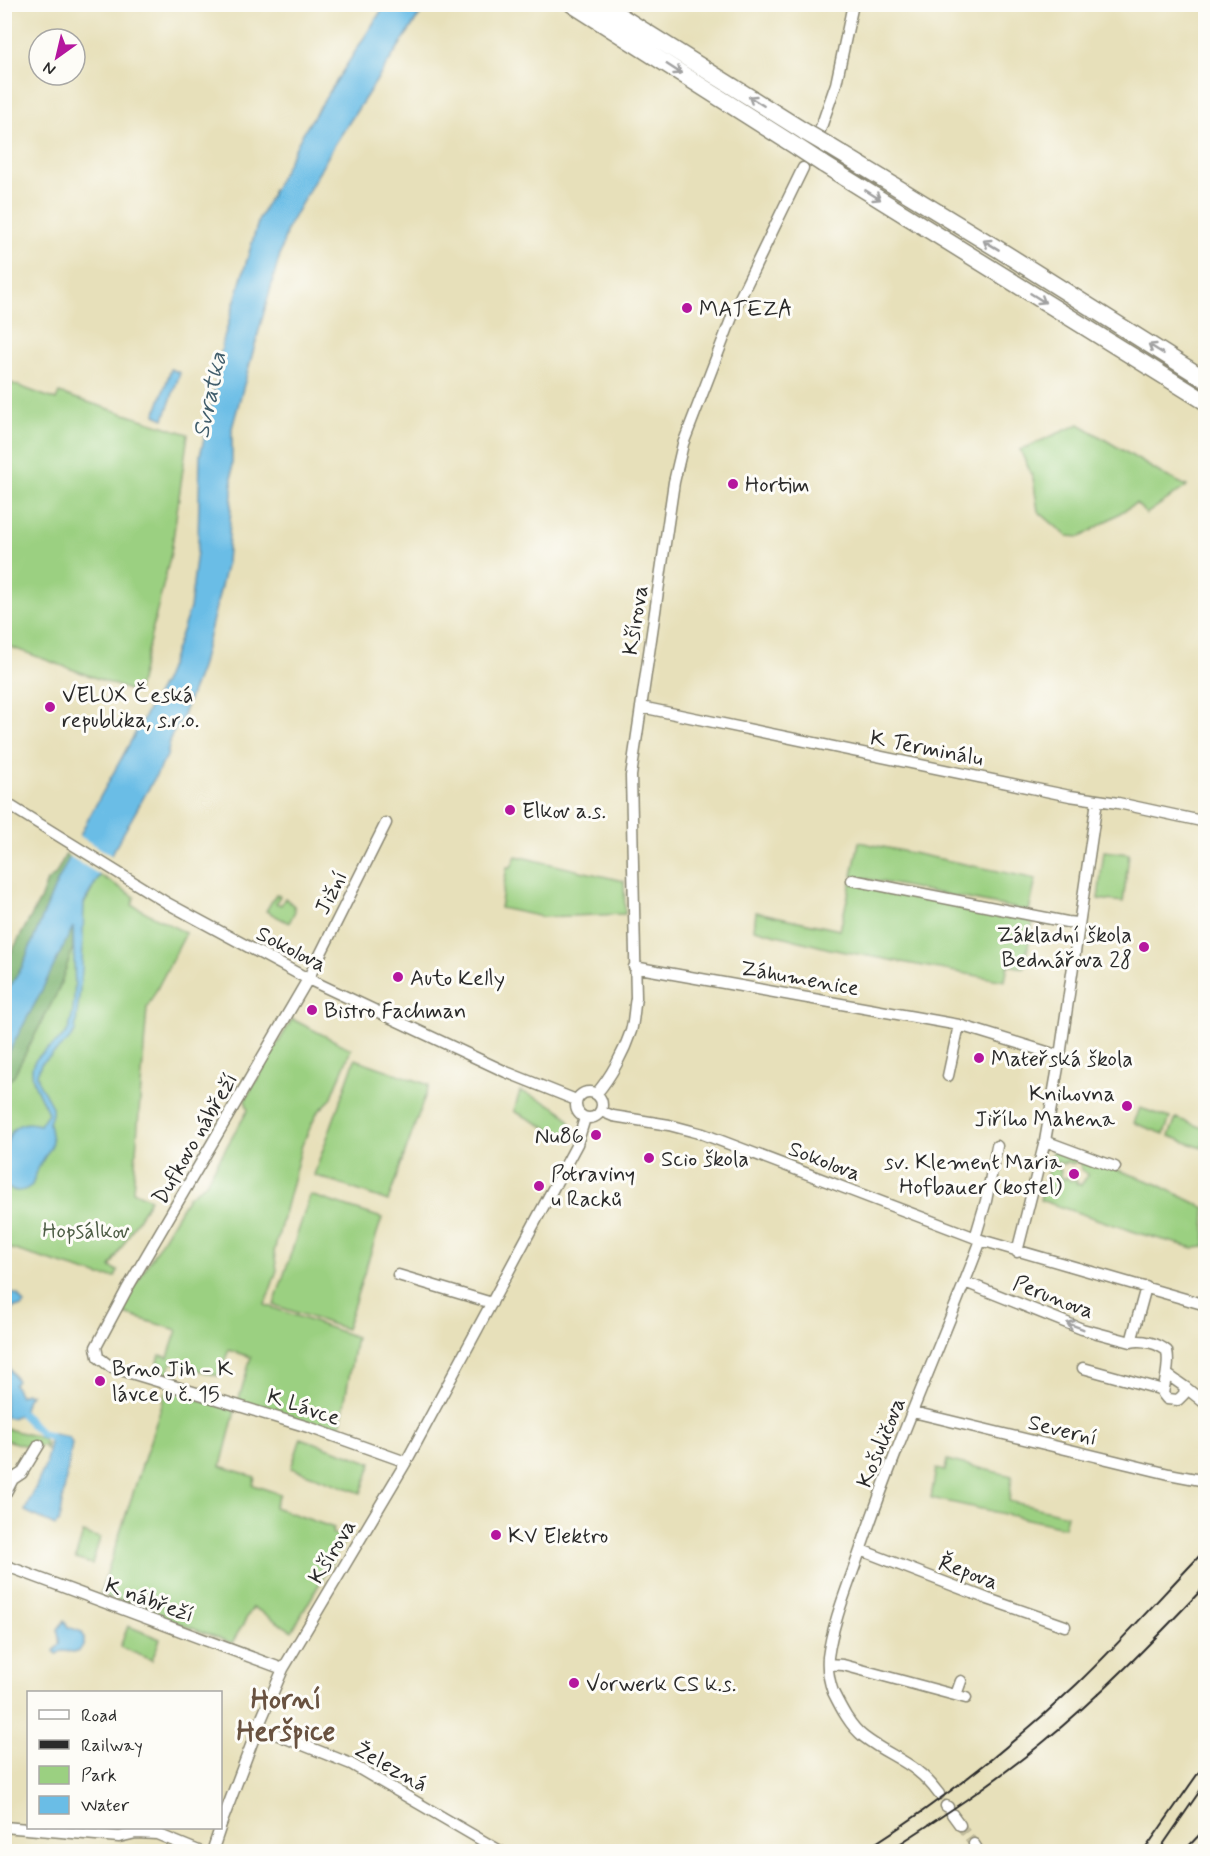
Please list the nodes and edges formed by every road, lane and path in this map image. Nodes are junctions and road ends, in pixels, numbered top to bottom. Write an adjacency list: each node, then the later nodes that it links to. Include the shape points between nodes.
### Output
1 (572, 4): 7 (highway, one-way to 7, bridge)
2 (601, 4): 4 (highway, one-way to 2)
3 (853, 4): 4 (street, via 836,84)
4 (813, 131): 6 (highway, one-way to 4, bridge, via 828,146)
5 (803, 168): 8 (street, Kšírova, via 737,304 683,444)
6 (1206, 380)
7 (1206, 402)
8 (640, 708): 9 (street, K Terminálu); 15 (street, Kšírova, via 631,776)
9 (1097, 801): 11 (street, K Terminálu); 14 (street)
10 (4, 802): 16 (street, Sokolova, via 167,903)
11 (1206, 822)
12 (387, 823): 16 (street, Jižní)
13 (852, 880): 14 (street)
14 (1078, 923): 18 (street)
15 (634, 967): 17 (street, Záhumenice); 20 (street, Kšírova, via 636,998 631,1030)
16 (308, 979): 21 (street, Sokolova, via 506,1072); 35 (street, Dufkovo nábřeží)
17 (959, 1025): 18 (street, Záhumenice); 19 (street)
18 (1060, 1056): 24 (street)
19 (948, 1076)
20 (596, 1094): 21 (street, via 583,1093); 22 (street, via 602,1103)
21 (576, 1100): 23 (street, via 577,1110)
22 (601, 1111): 23 (street, via 593,1118); 27 (street, Sokolova, via 718,1139)
23 (585, 1118): 32 (street, Kšírova, via 577,1144)
24 (1045, 1141): 26 (street); 28 (street)
25 (997, 1146): 27 (street, Košuličova)
26 (1115, 1167)
27 (978, 1239): 28 (street, Sokolova); 30 (street, Košuličova)
28 (1017, 1252): 31 (street, Sokolova)
29 (398, 1275): 32 (street)
30 (965, 1282): 34 (street, Perunova, one-way to 30, via 1082,1329); 41 (street, Košuličova)
31 (1146, 1287): 33 (street, Sokolova); 34 (street)
32 (492, 1303): 43 (street, Kšírova)
33 (1206, 1305)
34 (1131, 1342): 37 (street, Perunova, via 1139,1340 1165,1349)
35 (96, 1347): 43 (street, K Lávce, via 98,1357 111,1367 308,1427)
36 (1083, 1368): 39 (street)
37 (1168, 1375): 38 (street); 39 (street)
38 (1185, 1387): 39 (street, via 1178,1400 1164,1397); 40 (street)
39 (1163, 1390)
40 (1206, 1404)
41 (912, 1412): 44 (street, Severní); 46 (street, Košuličova)
42 (39, 1444): 45 (street)
43 (406, 1462): 50 (street, Kšírova)
44 (1206, 1481)
45 (4, 1496)
46 (861, 1550): 48 (street, Řepova); 49 (street, Košuličova, via 834,1631)
47 (4, 1565): 50 (street, K nábřeží)
48 (1065, 1626)
49 (828, 1664): 51 (street, via 961,1696); 53 (street, Košuličova, via 832,1690 855,1729 918,1770)
50 (283, 1669): 52 (street, Kšírova)
51 (961, 1681)
52 (258, 1727): 55 (street, Kšírova); 61 (street, Železná, via 351,1764)
53 (939, 1794)
54 (949, 1809): 56 (street)
55 (222, 1822)
56 (960, 1825)
57 (4, 1827): 59 (street, via 119,1837 157,1834)
58 (219, 1829): 60 (street, Kšírova)
59 (201, 1851)
60 (212, 1851)
61 (502, 1851)

